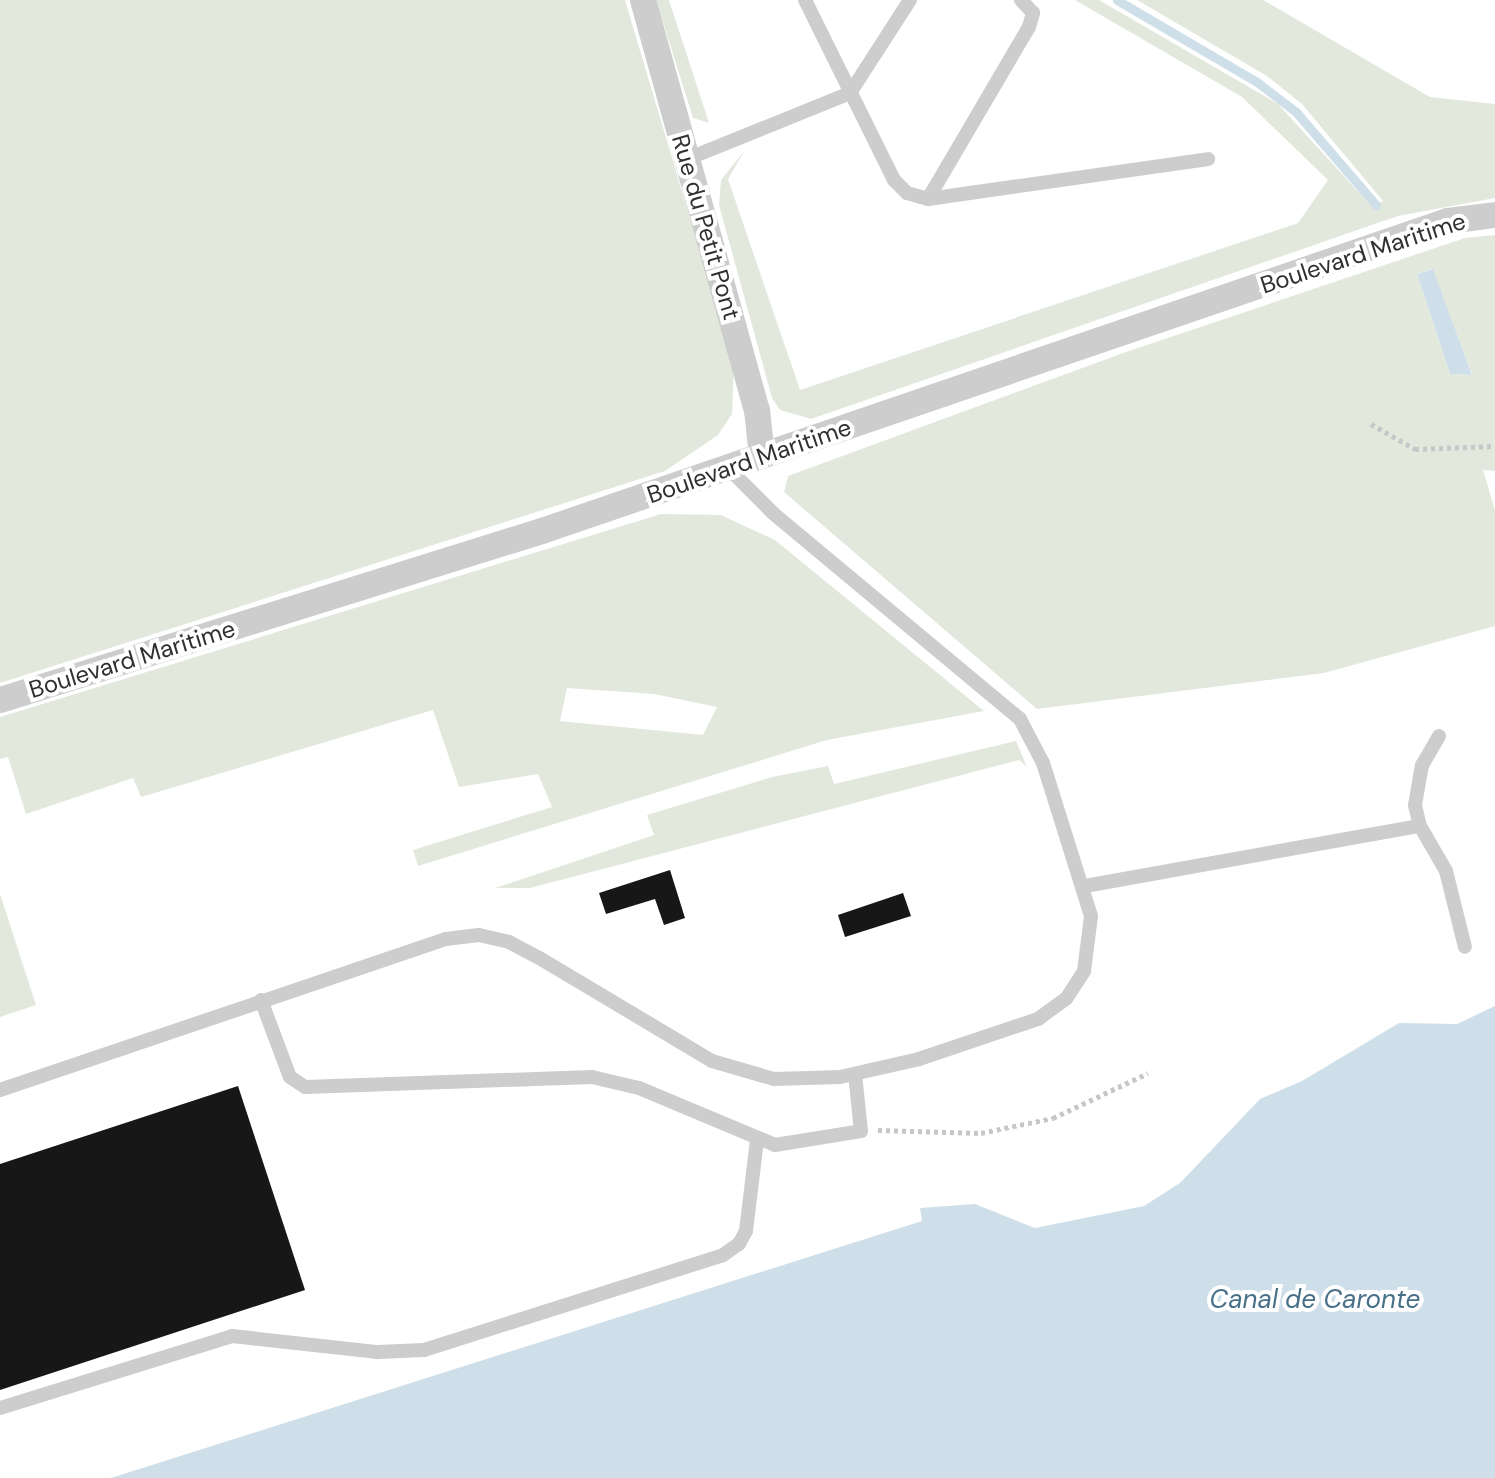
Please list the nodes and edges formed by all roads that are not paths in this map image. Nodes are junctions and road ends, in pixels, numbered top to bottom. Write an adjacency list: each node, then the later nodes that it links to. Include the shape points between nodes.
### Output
1 (643, 0): 6 (street, Rue du Petit Pont)
2 (805, 0): 5 (lane)
3 (910, 0): 5 (lane)
4 (1021, 0): 8 (lane, via 1033,13 1029,27)
5 (850, 93): 6 (lane); 8 (lane, via 894,180 907,193)
6 (687, 159): 10 (street, Rue du Petit Pont, via 757,410)
7 (1208, 159): 8 (lane)
8 (928, 199)
9 (1495, 215): 10 (street, Boulevard Maritime, via 1448,221)
10 (762, 456): 11 (street, Boulevard Maritime)
11 (728, 468): 12 (street, Boulevard Maritime); 15 (lane, via 773,513 1011,709 1043,763)
12 (0, 700)
13 (1439, 736): 14 (lane, via 1416,786)
14 (1420, 826): 15 (lane); 16 (lane, via 1446,871)
15 (1085, 886): 18 (lane, via 1091,942 1084,971 1066,999 1038,1019)
16 (1465, 947)
17 (261, 1000): 18 (lane, via 446,939 479,935 509,942 541,959 712,1061 774,1079); 19 (lane); 20 (lane, via 290,1077 305,1087 592,1077 639,1088)
18 (855, 1074): 20 (lane, via 861,1131 793,1144)
19 (0, 1090)
20 (757, 1140): 21 (lane, via 746,1231 723,1255 424,1350 378,1352 232,1336)
21 (0, 1408)

